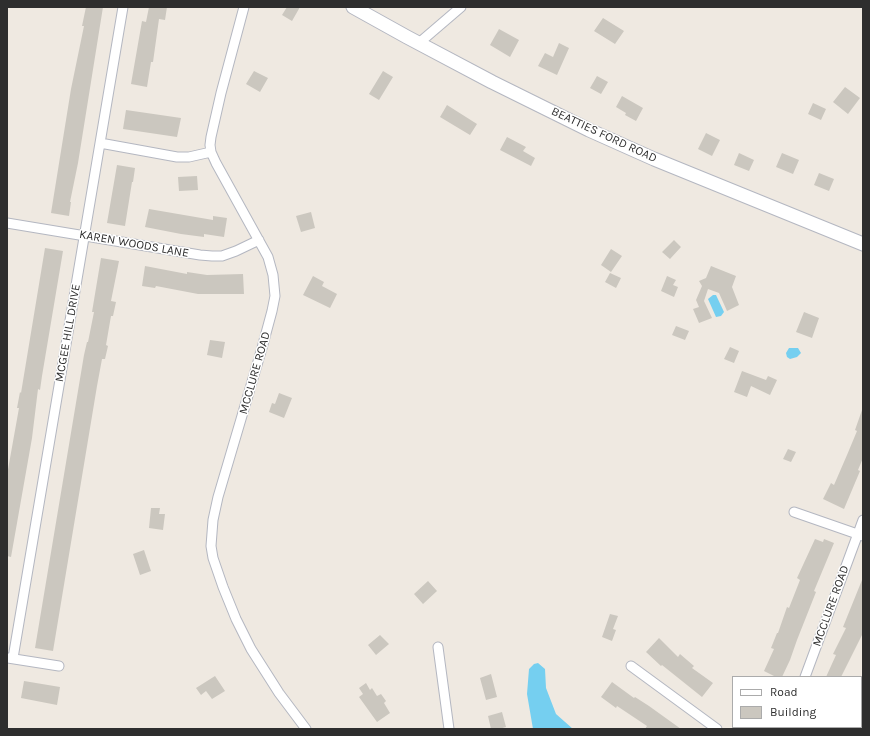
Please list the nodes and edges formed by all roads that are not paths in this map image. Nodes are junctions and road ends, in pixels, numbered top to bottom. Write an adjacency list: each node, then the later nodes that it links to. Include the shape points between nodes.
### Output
1 (123, 7): 6 (street, MCGEE HILL DRIVE)
2 (244, 7): 7 (street, MCCLURE ROAD, via 211,137)
3 (353, 7): 5 (main road, BEATTIES FORD ROAD)
4 (461, 7): 5 (street)
5 (419, 44): 11 (main road, BEATTIES FORD ROAD, via 640,153)
6 (100, 143): 7 (street, via 177,157); 9 (street, MCGEE HILL DRIVE)
7 (211, 152): 10 (street, MCCLURE ROAD)
8 (7, 223): 9 (street, KAREN WOODS LANE)
9 (84, 235): 10 (street, KAREN WOODS LANE, via 212,256 222,256); 16 (street, MCGEE HILL DRIVE)
10 (259, 240): 20 (street, MCCLURE ROAD, via 268,257 275,296 218,497 211,546 223,587 251,649)
11 (863, 244)
12 (794, 512): 14 (street)
13 (863, 520): 14 (street, MCCLURE ROAD)
14 (860, 535): 19 (street, MCCLURE ROAD)
15 (438, 647): 21 (street)
16 (10, 658): 17 (street)
17 (59, 666)
18 (631, 666): 22 (street)
19 (805, 676)
20 (306, 729)
21 (449, 729)
22 (718, 729)

